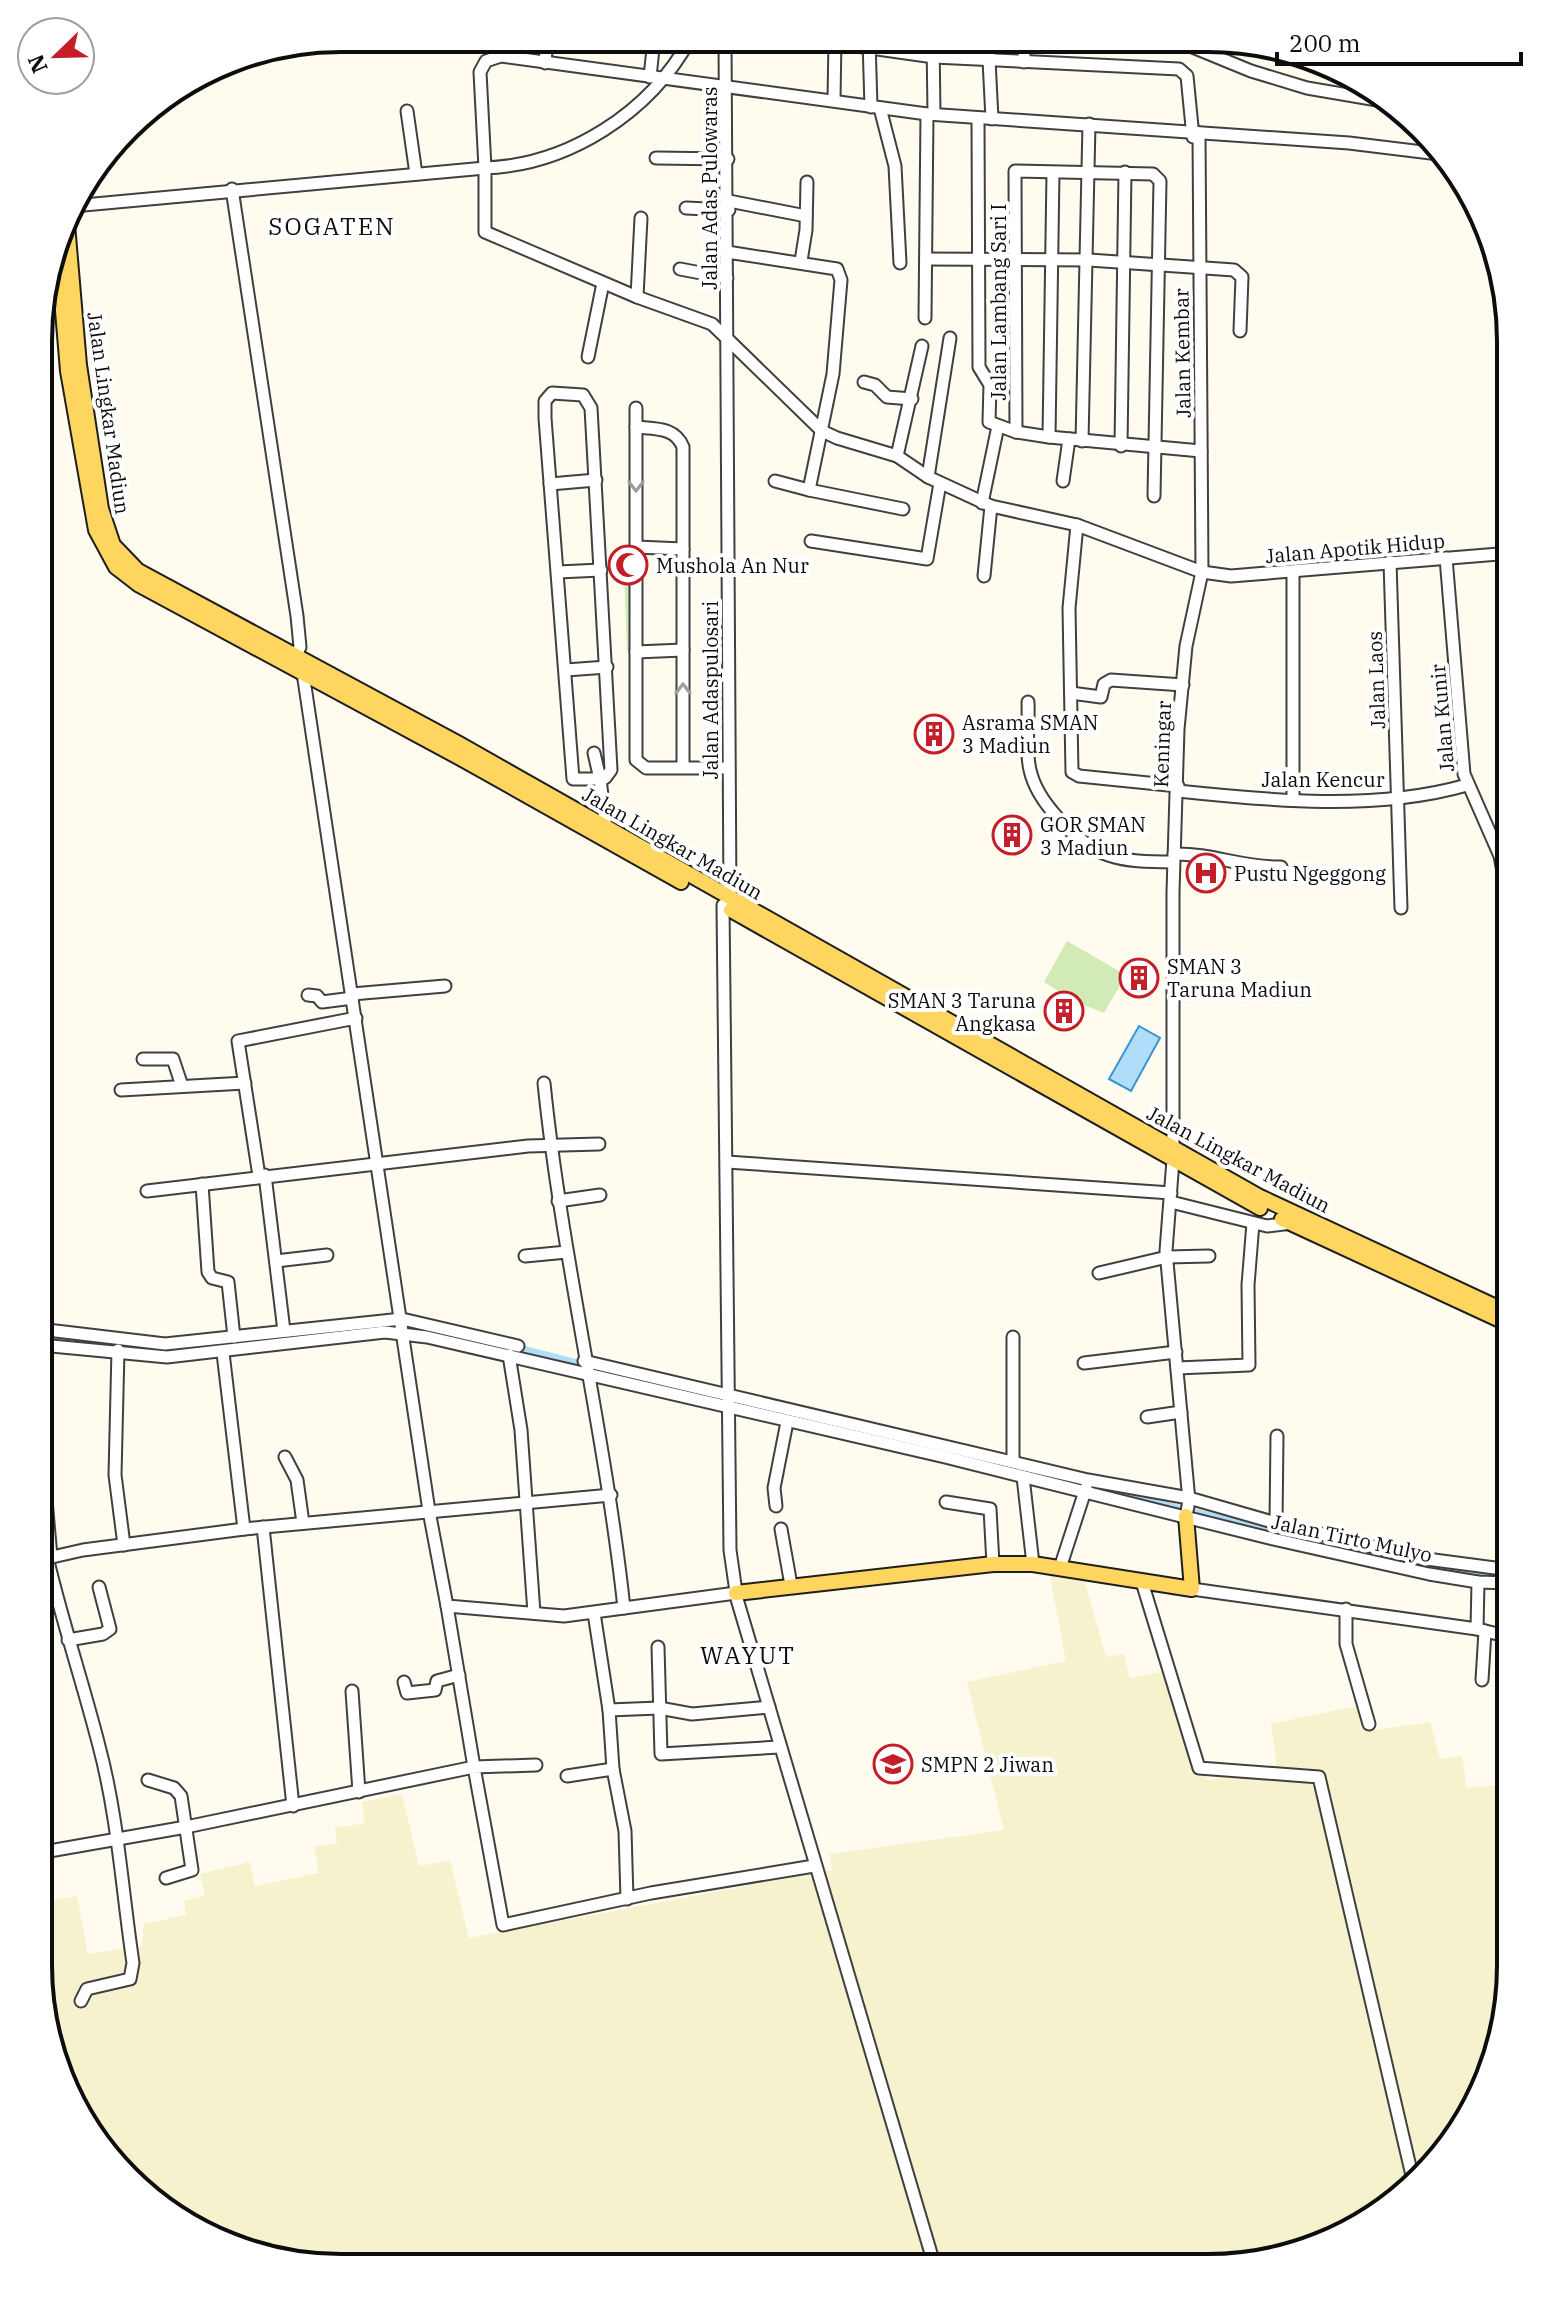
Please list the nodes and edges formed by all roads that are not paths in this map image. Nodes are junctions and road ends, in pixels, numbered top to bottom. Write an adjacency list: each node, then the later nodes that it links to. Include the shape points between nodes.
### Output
1 (546, 52): 16 (street)
2 (654, 52): 17 (street)
3 (682, 52): 17 (street, via 672,68)
4 (726, 52): 18 (street, Jalan Adas Pulowaras)
5 (731, 52): 18 (street)
6 (835, 52): 20 (street)
7 (870, 52): 21 (street)
8 (909, 52): 13 (street)
9 (934, 52): 13 (street)
10 (989, 52): 14 (street)
11 (1024, 52): 15 (street)
12 (1205, 52): 19 (street, via 1307,88)
13 (934, 57): 14 (street); 23 (street)
14 (989, 60): 15 (street); 25 (street)
15 (1024, 62): 27 (street, Jalan Kembar, via 1182,70)
16 (545, 63): 17 (street); 31 (street, via 501,56 481,68)
17 (655, 78): 18 (street); 31 (street, via 627,113 580,144 534,163)
18 (729, 86): 20 (street); 30 (street, Jalan Adas Pulowaras)
19 (1363, 98)
20 (834, 100): 21 (street)
21 (875, 107): 23 (street); 51 (street, via 895,166)
22 (407, 111): 35 (street)
23 (930, 114): 24 (street); 47 (street)
24 (978, 119): 25 (street); 45 (street)
25 (992, 119): 26 (street)
26 (1089, 124): 27 (street); 32 (street)
27 (1196, 133): 28 (street); 54 (street, Jalan Kembar)
28 (1427, 153)
29 (656, 158): 30 (street)
30 (728, 159): 39 (street, Jalan Adas Pulowaras)
31 (485, 168): 35 (street); 57 (street, via 485,232)
32 (1089, 171): 33 (street); 34 (street); 49 (street)
33 (1125, 172): 52 (street); 53 (street, via 1153,174 1160,181)
34 (1053, 173): 46 (street, Jalan Lambang Sari I, via 1015,171); 48 (street)
35 (416, 174): 37 (street)
36 (807, 182): 41 (street)
37 (232, 189): 38 (street); 106 (street, via 297,616 300,647)
38 (86, 205)
39 (729, 205): 40 (street); 41 (street); 44 (street, Jalan Adas Pulowaras)
40 (686, 208)
41 (806, 216): 50 (street)
42 (641, 218): 59 (street)
43 (69, 244): 106 (main road, Jalan Lingkar Madiun, via 79,365 101,509 113,545 138,571)
44 (727, 252): 50 (street); 56 (street, Jalan Adas Pulowaras)
45 (978, 258): 46 (street); 47 (street); 67 (street, via 979,367)
46 (1016, 258): 48 (street); 68 (street, Jalan Lambang Sari I)
47 (926, 259): 60 (street)
48 (1052, 259): 49 (street); 75 (street)
49 (1089, 260): 52 (street); 77 (street)
50 (801, 261): 73 (street, via 833,267 841,280)
51 (900, 263)
52 (1123, 263): 53 (street); 78 (street)
53 (1156, 266): 54 (street); 79 (street)
54 (1196, 268): 61 (street, via 1240,273); 80 (street, Jalan Kembar)
55 (680, 269): 56 (street)
56 (727, 278): 62 (street, Jalan Adas Pulowaras)
57 (603, 283): 59 (street); 65 (street)
58 (56, 293): 109 (main road, Jalan Lingkar Madiun, via 92,513 104,551 138,584)
59 (637, 297): 62 (street, via 707,322)
60 (925, 318)
61 (1240, 331)
62 (726, 337): 73 (street); 118 (street, Jalan Adaspulosari)
63 (950, 338): 82 (street)
64 (922, 346): 69 (street)
65 (588, 357)
66 (864, 382): 69 (street, via 887,397)
67 (989, 382): 68 (street); 71 (street, via 988,419)
68 (1016, 386): 74 (street, Jalan Lambang Sari I)
69 (912, 399): 81 (street)
70 (636, 408): 72 (street)
71 (998, 426): 74 (street); 90 (street)
72 (636, 427): 94 (street, one-way to 94); 95 (street, via 668,430 683,447)
73 (822, 431): 81 (street, Jalan Apotik Hidup); 88 (street)
74 (1016, 432): 75 (street)
75 (1049, 437): 76 (street)
76 (1069, 439): 77 (street); 85 (street)
77 (1082, 441): 78 (street)
78 (1121, 446): 79 (street)
79 (1155, 449): 80 (street); 89 (street)
80 (1197, 451): 100 (street, Jalan Kembar)
81 (897, 456): 82 (street, Jalan Apotik Hidup)
82 (928, 477): 86 (street, Jalan Apotik Hidup)
83 (596, 480): 87 (street); 87 (street, via 590,403 583,395 552,393 545,401); 99 (street)
84 (775, 481): 88 (street)
85 (1063, 481)
86 (940, 483): 90 (street, Jalan Apotik Hidup); 93 (street, via 927,559)
87 (550, 484): 102 (street)
88 (809, 490): 91 (street)
89 (1154, 496)
90 (987, 504): 92 (street, Jalan Apotik Hidup); 103 (street)
91 (903, 509)
92 (1077, 525): 100 (street, Jalan Apotik Hidup); 111 (street, via 1069,608)
93 (811, 541)
94 (636, 547): 95 (street); 105 (street)
95 (683, 549): 104 (street)
96 (1497, 554): 97 (street, Jalan Apotik Hidup)
97 (1446, 558): 98 (street, Jalan Apotik Hidup); 120 (street, Jalan Kunir)
98 (1390, 562): 101 (street, Jalan Apotik Hidup); 122 (street, Jalan Laos)
99 (601, 570): 102 (street); 107 (street)
100 (1198, 570): 101 (street, Jalan Apotik Hidup, via 1231,576); 110 (street, Keningar)
101 (1293, 571): 123 (street)
102 (558, 572): 108 (street)
103 (984, 576)
104 (683, 650): 105 (street); 117 (street, one-way to 104)
105 (636, 652): 117 (street, via 636,760 646,768)
106 (295, 657): 113 (main road, Jalan Lingkar Madiun)
107 (607, 667): 108 (street); 116 (street)
108 (566, 670): 114 (street)
109 (303, 673): 113 (main road, Jalan Lingkar Madiun); 132 (street)
110 (1183, 685): 111 (street, via 1111,680 1104,684 1101,697); 121 (street, Keningar)
111 (1071, 693): 121 (street, Jalan Kencur, via 1072,772)
112 (1028, 702): 126 (street, via 1030,772 1049,809 1073,835 1109,856)
113 (429, 735): 124 (main road, Jalan Lingkar Madiun); 128 (main road, Jalan Lingkar Madiun)
114 (572, 753): 115 (street); 119 (street, via 574,780)
115 (594, 753): 116 (street); 119 (street)
116 (610, 753): 119 (street, via 611,770)
117 (683, 767): 118 (street)
118 (728, 768): 128 (street, Jalan Adaspulosari)
119 (600, 779): 124 (street)
120 (1467, 785): 122 (street, Jalan Kencur, via 1424,797); 125 (street, Jalan Kunir)
121 (1178, 788): 123 (street, Jalan Kencur); 126 (street, Keningar)
122 (1398, 797): 123 (street, Jalan Kencur); 129 (street, Jalan Laos)
123 (1293, 800)
124 (606, 829): 128 (main road, Jalan Lingkar Madiun)
125 (1497, 849)
126 (1174, 858): 127 (street, via 1218,856 1250,868); 141 (street, Keningar)
127 (1281, 867)
128 (726, 902): 141 (main road, Jalan Lingkar Madiun); 143 (street, Jalan Adaspulosari)
129 (1401, 908)
130 (445, 986): 132 (street)
131 (308, 995): 132 (street, via 322,1002)
132 (353, 996): 133 (street)
133 (356, 1018): 135 (street, via 239,1039); 142 (street)
134 (143, 1059): 137 (street, via 173,1059)
135 (245, 1083): 137 (street); 144 (street)
136 (544, 1083): 140 (street)
137 (182, 1086): 138 (street)
138 (121, 1090)
139 (599, 1144): 140 (street)
140 (551, 1147): 142 (street); 149 (street)
141 (1172, 1154): 148 (street, Keningar); 150 (main road, Jalan Lingkar Madiun)
142 (378, 1162): 144 (street); 161 (street)
143 (727, 1162): 148 (street); 174 (street, Jalan Adaspulosari)
144 (262, 1175): 145 (street); 157 (street)
145 (202, 1184): 146 (street); 164 (street, via 208,1272 228,1282)
146 (147, 1191)
147 (600, 1195): 149 (street)
148 (1171, 1198): 151 (street); 156 (street, Keningar)
149 (558, 1201): 152 (street)
150 (1294, 1220): 151 (street, via 1274,1227); 159 (main road, Jalan Lingkar Madiun); 160 (main road, Jalan Lingkar Madiun)
151 (1253, 1223): 172 (street, via 1249,1365)
152 (567, 1252): 154 (street); 173 (street)
153 (327, 1255): 157 (street)
154 (525, 1256)
155 (1209, 1256): 156 (street)
156 (1167, 1257): 158 (street); 168 (street, Keningar)
157 (276, 1261): 162 (street)
158 (1099, 1273)
159 (1497, 1308)
160 (1497, 1318)
161 (403, 1326): 162 (street); 167 (street); 169 (street); 170 (street); 188 (street)
162 (284, 1331): 164 (street)
163 (52, 1337): 166 (street)
164 (234, 1337): 166 (street)
165 (1013, 1337): 180 (street)
166 (118, 1346): 169 (street, via 167,1357); 194 (street, via 115,1475)
167 (518, 1346)
168 (1176, 1352): 171 (street); 172 (street, Keningar)
169 (223, 1353): 192 (street)
170 (509, 1355): 173 (street); 185 (street)
171 (1084, 1363)
172 (1177, 1368): 175 (street, Keningar)
173 (585, 1369): 174 (street); 183 (street)
174 (728, 1402): 177 (street); 180 (street); 207 (street, Jalan Adaspulosari, via 730,1550)
175 (1181, 1412): 176 (street); 187 (street, Keningar)
176 (1147, 1417)
177 (787, 1422): 181 (street); 186 (street, via 774,1488)
178 (1277, 1436): 190 (street)
179 (285, 1457): 189 (street, via 297,1480)
180 (1013, 1461): 182 (street)
181 (1023, 1477): 182 (street); 197 (street)
182 (1086, 1487): 187 (street); 187 (street); 198 (street)
183 (611, 1495): 185 (street); 209 (street)
184 (946, 1502): 196 (street, via 990,1509)
185 (527, 1504): 188 (street); 211 (street)
186 (776, 1506)
187 (1188, 1508): 190 (street); 202 (street, Jalan Tirto Mulyo); 206 (main road)
188 (429, 1511): 189 (street); 208 (street)
189 (303, 1523): 191 (street)
190 (1276, 1523): 199 (street, via 1419,1558)
191 (263, 1527): 192 (street); 232 (street)
192 (244, 1529): 194 (street)
193 (781, 1529): 204 (street)
194 (124, 1545): 195 (street)
195 (52, 1557)
196 (993, 1564): 197 (main road); 204 (main road)
197 (1033, 1564): 198 (main road)
198 (1060, 1568): 201 (main road)
199 (1497, 1568)
200 (52, 1580): 215 (street)
201 (1142, 1582): 206 (main road); 240 (street, via 1199,1768 1319,1777)
202 (1478, 1582): 203 (street, Jalan Tirto Mulyo); 213 (street)
203 (1497, 1583)
204 (791, 1585): 207 (main road)
205 (99, 1587): 215 (street, via 110,1629)
206 (1192, 1589): 210 (street)
207 (736, 1593): 209 (street); 221 (street, Jalan Adaspulosari)
208 (447, 1606): 211 (street); 217 (street)
209 (624, 1608): 212 (street)
210 (1346, 1609): 213 (street); 224 (street, via 1346,1644)
211 (534, 1613): 212 (street)
212 (594, 1613): 223 (street)
213 (1481, 1630): 214 (street); 218 (street)
214 (1497, 1634)
215 (68, 1640): 234 (street)
216 (658, 1647): 222 (street)
217 (459, 1675): 219 (street, via 437,1681 435,1690 407,1693); 227 (street)
218 (1482, 1680)
219 (404, 1682)
220 (352, 1691): 231 (street)
221 (769, 1707): 222 (street, via 692,1714); 225 (street, Jalan Adaspulosari)
222 (659, 1708): 223 (street); 225 (street, via 659,1749 664,1755)
223 (609, 1710): 228 (street)
224 (1369, 1724)
225 (779, 1747): 236 (street, Jalan Adaspulosari)
226 (536, 1765): 227 (street)
227 (474, 1767): 231 (street); 238 (street, via 503,1925)
228 (613, 1769): 229 (street); 238 (street, via 625,1831)
229 (567, 1776)
230 (148, 1780): 233 (street, via 179,1792)
231 (359, 1792): 232 (street)
232 (293, 1806): 233 (street)
233 (186, 1827): 234 (street); 237 (street, via 192,1870)
234 (119, 1838): 235 (street); 239 (street, via 133,1975 87,1989)
235 (52, 1850)
236 (814, 1866): 238 (street); 241 (street, Jalan Adaspulosari)
237 (166, 1878)
238 (627, 1899)
239 (81, 2001)
240 (1411, 2170)
241 (931, 2254)

